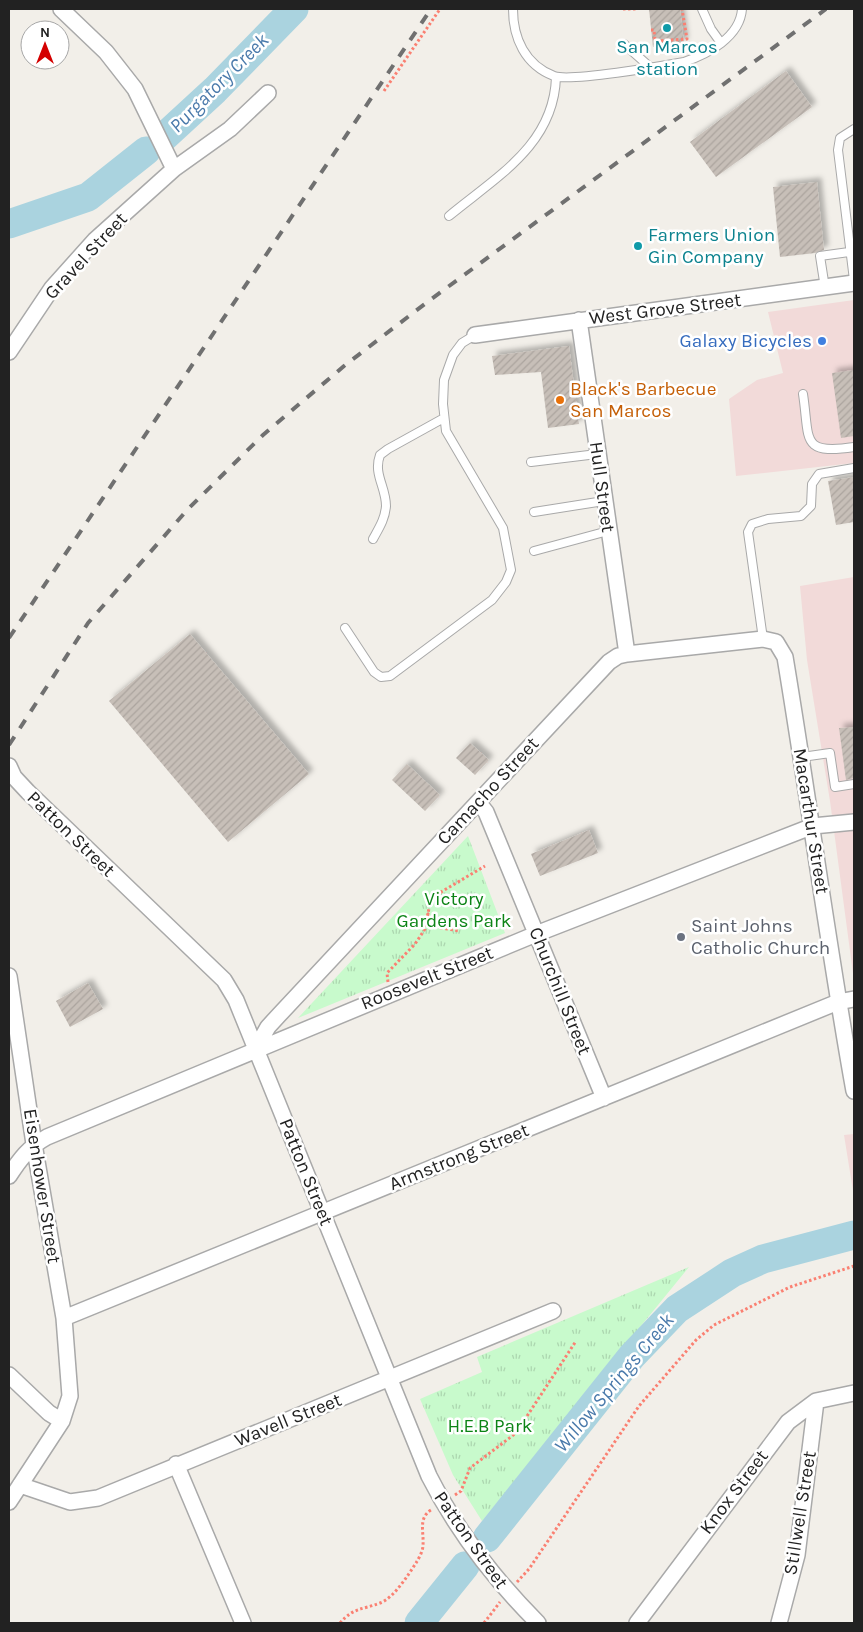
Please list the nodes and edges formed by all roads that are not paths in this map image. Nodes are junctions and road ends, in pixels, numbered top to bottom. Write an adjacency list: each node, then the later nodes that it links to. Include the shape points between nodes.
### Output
1 (61, 9): 11 (street, via 106,52 135,89)
2 (513, 9): 8 (lane, via 513,26 522,50 536,66)
3 (702, 9): 5 (lane, via 710,29)
4 (742, 9): 5 (lane, via 738,26)
5 (721, 43): 7 (lane, via 702,56)
6 (624, 44): 7 (lane)
7 (650, 68): 8 (lane)
8 (556, 77): 12 (lane, via 555,92 544,127 533,144)
9 (268, 94): 11 (street, Gravel Street, via 230,129)
10 (854, 129): 13 (lane, via 840,138 838,150)
11 (174, 170): 18 (street, Gravel Street, via 95,240 52,288)
12 (450, 216)
13 (849, 252): 14 (lane); 15 (lane, via 820,256)
14 (854, 282): 15 (street, West Grove Street)
15 (825, 288): 16 (street, West Grove Street)
16 (579, 320): 17 (street, West Grove Street); 22 (street, Hull Street)
17 (475, 335): 20 (lane, via 462,343 453,355 444,380)
18 (9, 352)
19 (803, 394): 21 (lane, via 810,441 822,450)
20 (444, 418): 28 (lane, via 380,455 378,475 386,504 384,518); 30 (lane, via 456,452 503,528 511,570 506,582 492,600 390,676 381,677 374,672)
21 (854, 447)
22 (597, 454): 23 (lane); 25 (street, Hull Street)
23 (531, 462)
24 (854, 468): 31 (lane, via 819,474 812,484 811,506 801,516 768,519 752,524 748,532)
25 (604, 501): 26 (lane); 27 (street, Hull Street)
26 (534, 512)
27 (608, 531): 29 (lane); 32 (street, Hull Street)
28 (373, 539)
29 (534, 550)
30 (345, 628)
31 (769, 640): 32 (street, Camacho Street); 33 (street, Macarthur Street, via 785,656)
32 (626, 654): 36 (street, Camacho Street, via 609,662)
33 (802, 757): 35 (lane, via 830,753 835,787); 38 (street, Macarthur Street)
34 (11, 776): 43 (street, Patton Street, via 224,980)
35 (854, 784)
36 (478, 802): 39 (street, Churchill Street, via 486,812); 43 (street, Camacho Street, via 268,1027)
37 (854, 822): 38 (street, Roosevelt Street)
38 (813, 826): 39 (street, Roosevelt Street); 42 (street, Macarthur Street)
39 (536, 934): 43 (street, Roosevelt Street); 45 (street, Churchill Street)
40 (9, 976): 46 (street, Eisenhower Street)
41 (854, 999): 42 (street, Armstrong Street)
42 (838, 1002): 44 (street, Macarthur Street); 45 (street, Armstrong Street)
43 (256, 1048): 46 (street, Roosevelt Street); 48 (street, Patton Street)
44 (854, 1091)
45 (604, 1098): 48 (street, Armstrong Street)
46 (34, 1144): 47 (street); 50 (street, Eisenhower Street)
47 (9, 1176)
48 (322, 1212): 50 (street, Armstrong Street); 52 (street, Patton Street)
49 (553, 1311): 52 (street, Wavell Street)
50 (64, 1318): 55 (street, Eisenhower Street, via 70,1396)
51 (9, 1375): 55 (street)
52 (390, 1379): 56 (street, Wavell Street); 60 (street, Patton Street, via 442,1502 469,1544 508,1593)
53 (854, 1393): 54 (street, Knox Street)
54 (816, 1401): 61 (street, Knox Street, via 779,1431); 62 (street, Stillwell Street, via 797,1555)
55 (62, 1421): 57 (street)
56 (176, 1464): 57 (street, Wavell Street, via 84,1501 70,1502); 59 (street)
57 (20, 1485): 58 (street)
58 (9, 1502)
59 (243, 1623)
60 (538, 1623)
61 (637, 1623)
62 (779, 1623)

